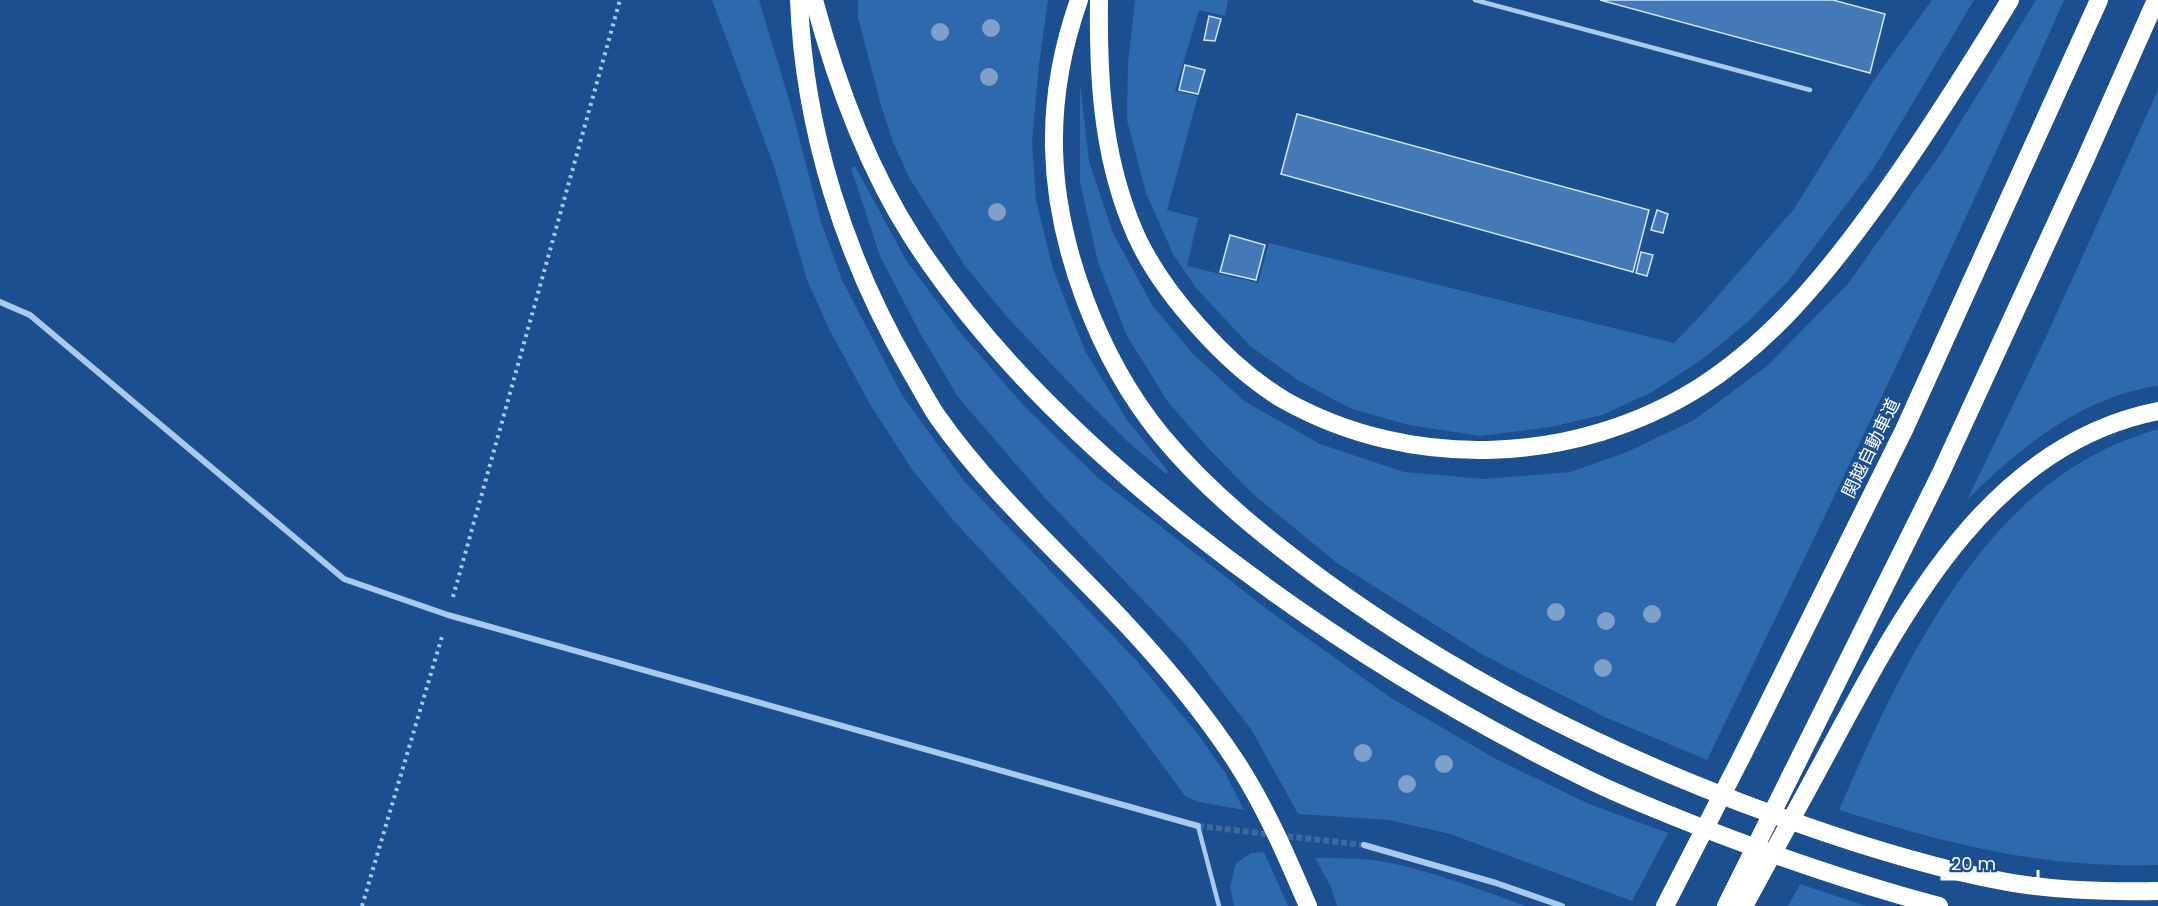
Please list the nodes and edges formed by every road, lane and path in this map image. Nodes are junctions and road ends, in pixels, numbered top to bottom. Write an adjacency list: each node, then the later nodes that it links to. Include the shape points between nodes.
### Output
1 (620, 0): 13 (path)
2 (800, 0): 19 (highway, via 804,58 824,165 852,255 889,334 936,415 1051,548 1128,626 1237,763 1280,840)
3 (814, 0): 24 (highway, via 833,68 853,119 880,180 912,236 1010,364 1140,489 1288,603 1371,658 1513,741 1587,779 1732,839)
4 (1079, 0): 16 (highway, via 1061,60 1054,151 1059,199 1086,302 1106,350 1160,434 1245,521 1361,608 1525,707 1600,744 1745,805 1892,854 2011,883 2064,890)
5 (1099, 0): 7 (highway, via 1100,91 1115,178 1151,265 1177,303 1243,371 1281,398 1325,421 1418,447 1468,451 1518,449 1614,428 1699,388 1738,360 1815,284 1853,236 1959,84)
6 (1475, 0): 10 (lane)
7 (2010, 0)
8 (2099, 0): 21 (highway, 関越自動車道, bridge, via 1904,430)
9 (2156, 0): 22 (highway, bridge, via 1940,475)
10 (1810, 90)
11 (0, 302): 13 (street, via 30,315 344,579)
12 (2158, 411): 23 (highway, bridge, via 2129,416 2047,456 1969,529 1900,623)
13 (448, 615): 14 (street); 17 (path)
14 (1198, 826): 18 (lane)
15 (1364, 845): 20 (street)
16 (2158, 891)
17 (362, 906)
18 (1219, 906)
19 (1308, 906)
20 (1562, 906)
21 (1665, 906)
22 (1726, 906)
23 (1744, 906)
24 (1939, 906)

